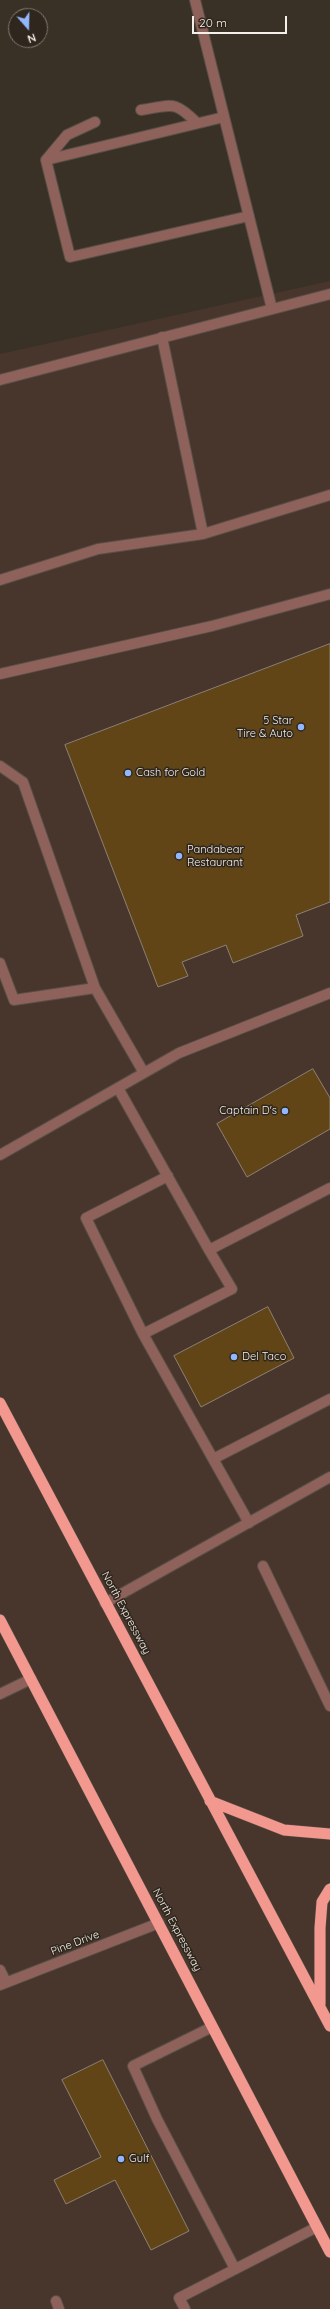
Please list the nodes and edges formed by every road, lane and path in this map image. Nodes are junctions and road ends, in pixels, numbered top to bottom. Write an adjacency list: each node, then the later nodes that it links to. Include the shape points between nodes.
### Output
1 (195, 0): 3 (street)
2 (141, 110): 5 (street, via 168,105 181,107)
3 (224, 117): 5 (street); 7 (street)
4 (94, 122): 6 (street, via 67,135)
5 (197, 124): 6 (street)
6 (46, 160): 7 (street, via 70,257)
7 (249, 216): 9 (street)
8 (330, 294): 9 (street)
9 (272, 309): 10 (street)
10 (162, 338): 11 (street); 13 (street)
11 (0, 380)
12 (330, 495): 13 (street)
13 (203, 534): 14 (street, via 98,549)
14 (0, 580)
15 (330, 594): 16 (street, via 212,626)
16 (0, 674)
17 (0, 766): 19 (street, via 23,782)
18 (0, 963): 19 (street, via 14,1000)
19 (95, 988): 21 (street)
20 (330, 993): 21 (street, via 179,1053)
21 (144, 1073): 22 (street)
22 (118, 1088): 23 (street); 24 (street)
23 (0, 1155)
24 (168, 1176): 26 (street); 27 (street, via 86,1218)
25 (330, 1188): 26 (street)
26 (209, 1250): 27 (street, via 232,1289)
27 (143, 1334): 30 (street)
28 (330, 1399): 30 (street)
29 (0, 1403): 34 (highway, North Expressway)
30 (213, 1459): 32 (street)
31 (330, 1477): 32 (street)
32 (249, 1523): 34 (street)
33 (263, 1566): 38 (street)
34 (105, 1603): 39 (highway, North Expressway)
35 (0, 1620): 36 (highway, North Expressway)
36 (30, 1679): 37 (street); 42 (highway, North Expressway)
37 (0, 1694)
38 (330, 1706)
39 (210, 1801): 40 (highway, via 284,1830); 45 (highway, North Expressway)
40 (330, 1834)
41 (330, 1889): 45 (highway, via 322,1902)
42 (159, 1923): 44 (street, Pine Drive); 46 (highway, North Expressway)
43 (0, 1970): 44 (street)
44 (3, 1984)
45 (320, 2007): 47 (highway, North Expressway)
46 (212, 2026): 48 (highway, North Expressway); 50 (street, via 133,2066 157,2119)
47 (330, 2026)
48 (317, 2227): 49 (highway, North Expressway); 50 (street)
49 (330, 2252)
50 (235, 2269): 51 (street, via 179,2298)
51 (184, 2309)

